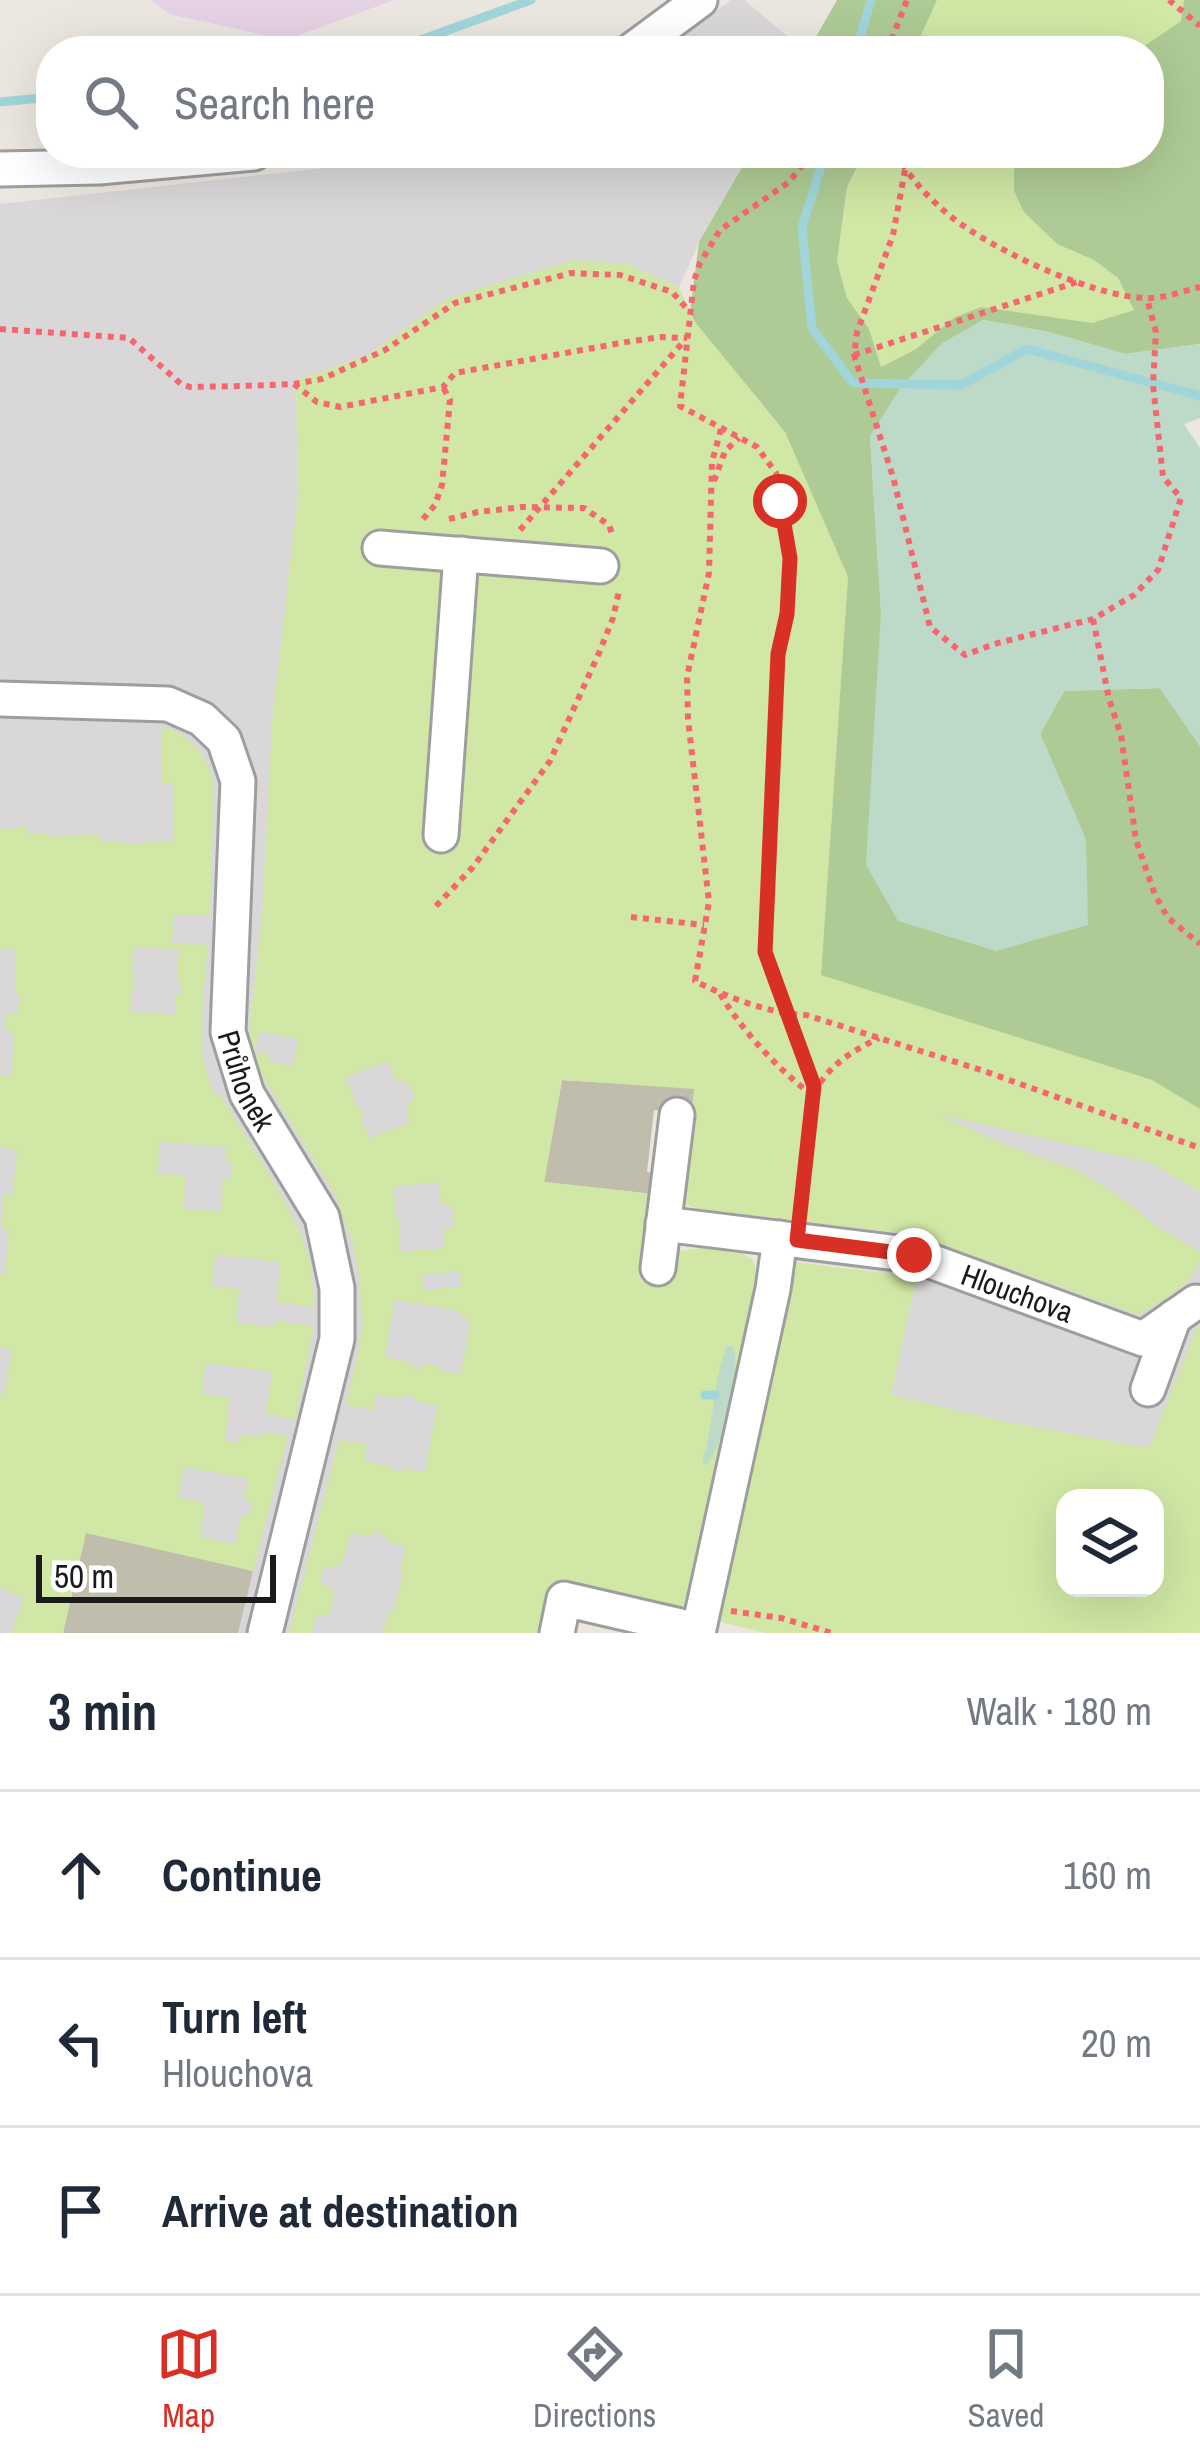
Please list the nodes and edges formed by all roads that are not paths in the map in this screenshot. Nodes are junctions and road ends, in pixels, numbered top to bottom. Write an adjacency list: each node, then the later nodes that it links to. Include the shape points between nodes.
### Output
1 (700, 0): 2 (street)
2 (651, 36)
3 (50, 168): 4 (street)
4 (0, 169)
5 (380, 548): 6 (street)
6 (461, 554): 7 (street); 9 (street)
7 (612, 562)
8 (0, 700): 17 (street, Průhonek, via 168,704 224,740 238,782 228,1032 247,1094 322,1217 338,1288 337,1339)
9 (440, 835)
10 (677, 1115): 11 (street)
11 (663, 1224): 12 (street, Hlouchova); 13 (street)
12 (789, 1239): 14 (street, Hlouchova, via 914,1255 1143,1339); 16 (street)
13 (658, 1268)
14 (1187, 1310): 15 (street, Hlouchova)
15 (1148, 1389)
16 (700, 1623): 18 (street, via 564,1599)
17 (265, 1633)
18 (557, 1633)

